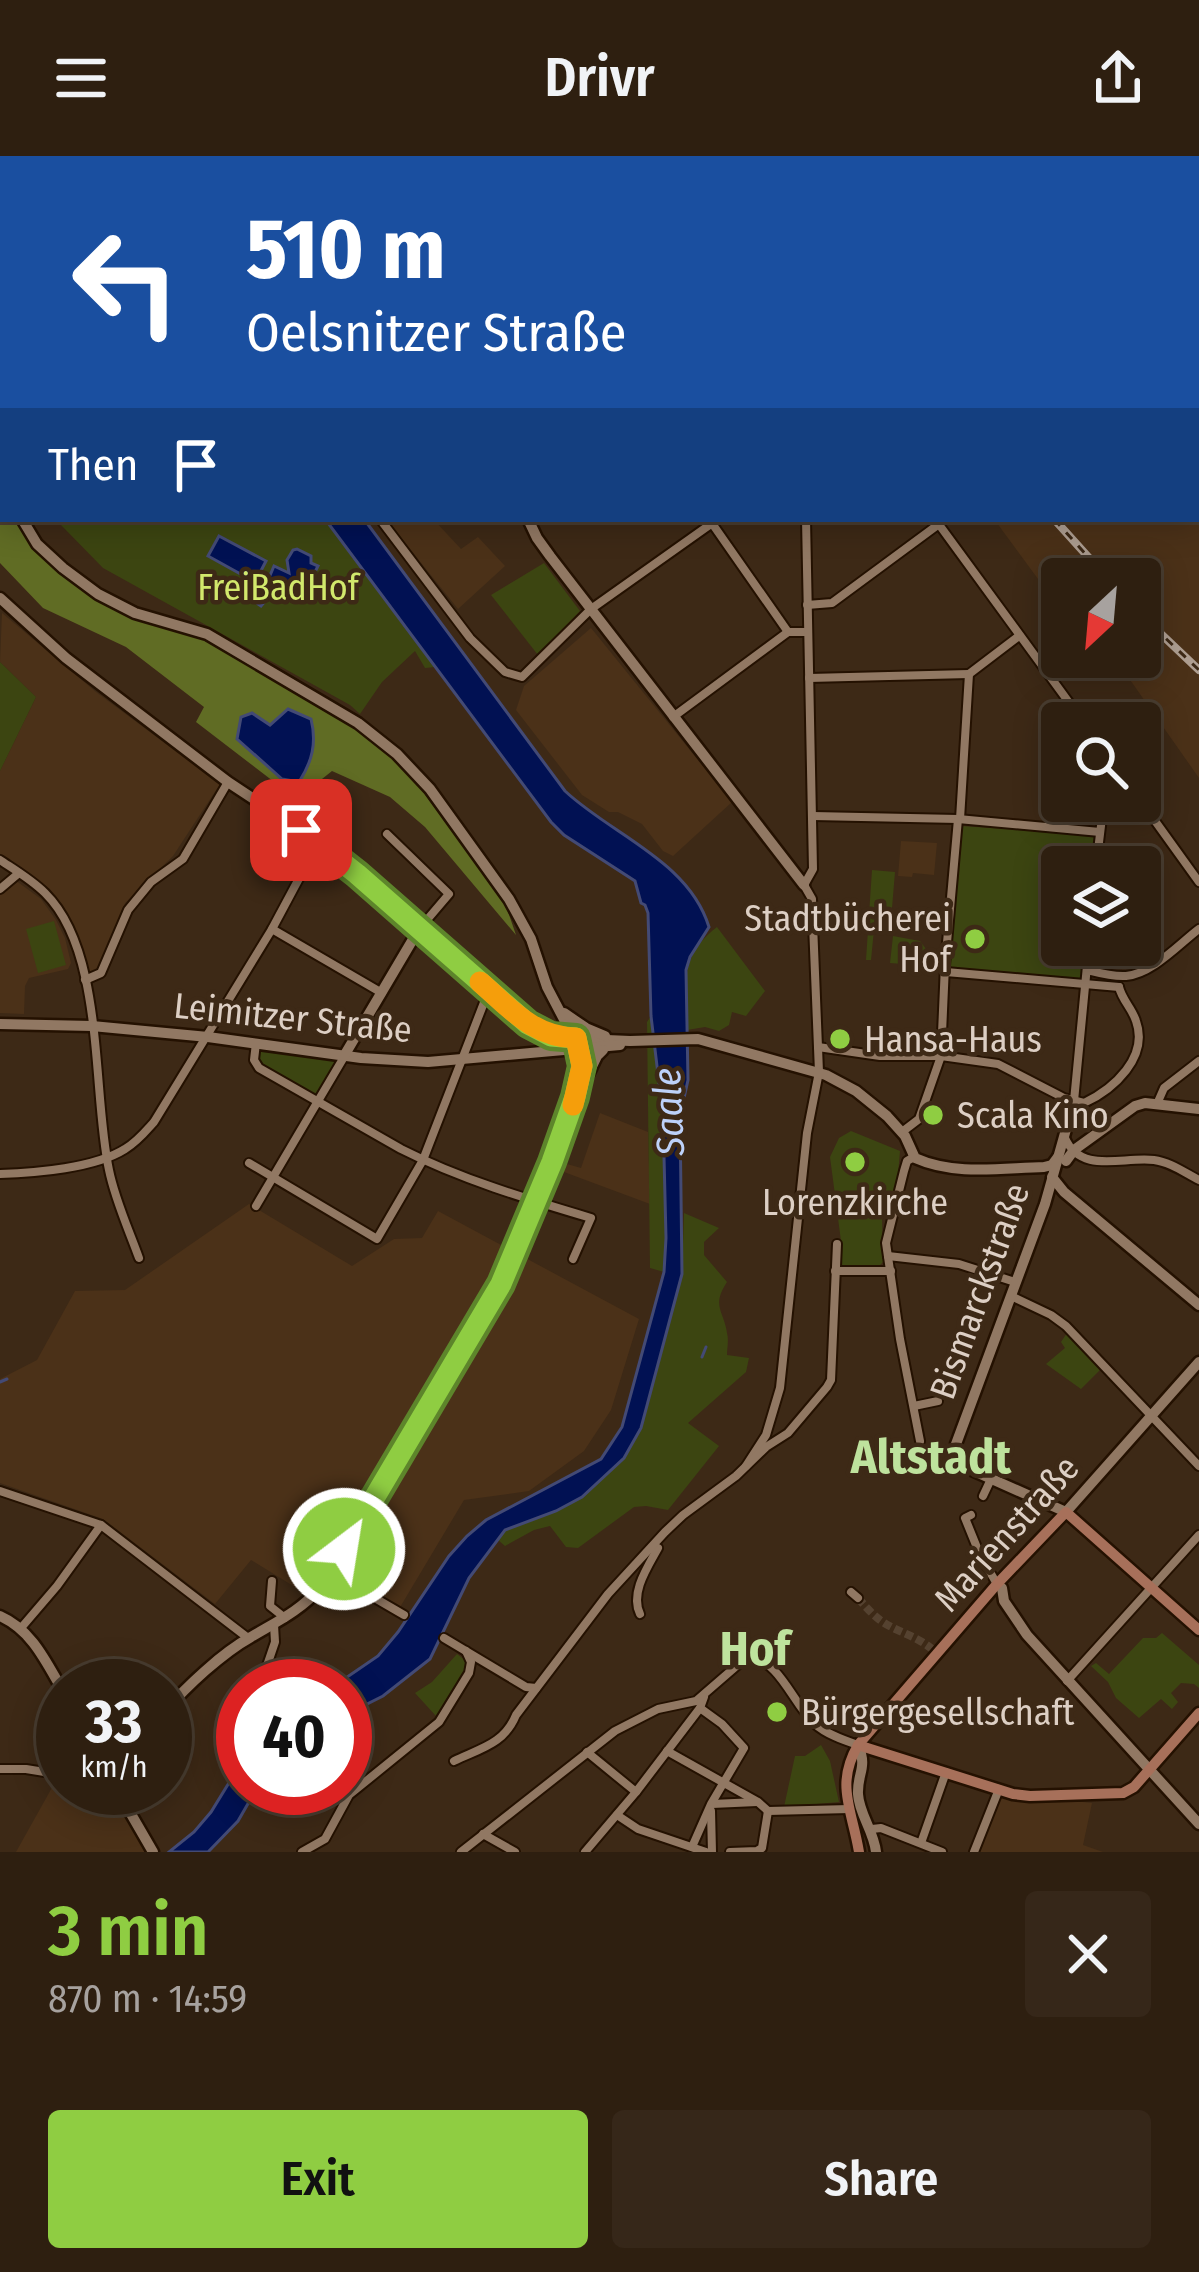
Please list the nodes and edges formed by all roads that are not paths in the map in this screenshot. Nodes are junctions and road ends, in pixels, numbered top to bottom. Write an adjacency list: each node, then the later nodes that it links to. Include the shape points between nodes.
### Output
1 (24, 522): 44 (street, via 37,544 98,594 207,634 397,754 509,899)
2 (382, 522): 10 (street, via 470,638 510,676 528,673)
3 (529, 522): 10 (street)
4 (710, 522): 10 (street)
5 (714, 522): 11 (street)
6 (806, 522): 9 (street)
7 (937, 522): 9 (street, via 832,603); 13 (street)
8 (0, 598): 18 (street)
9 (807, 605): 12 (street)
10 (591, 609): 17 (street)
11 (788, 632): 12 (street); 17 (street)
12 (808, 632): 15 (street)
13 (1019, 636): 14 (street); 16 (street)
14 (969, 674): 15 (street); 20 (street)
15 (809, 678): 19 (street)
16 (1068, 702)
17 (673, 717): 30 (street)
18 (228, 782): 25 (street); 39 (street, via 183,860 128,910 101,974)
19 (813, 816): 20 (street); 30 (street, via 813,869)
20 (959, 819): 23 (street); 37 (street)
21 (1101, 822): 23 (street)
22 (1156, 822): 29 (street)
23 (1100, 832): 26 (street)
24 (387, 833): 33 (street, via 448,893)
25 (318, 842): 32 (street); 33 (street)
26 (1098, 846)
27 (0, 860): 28 (street)
28 (20, 873): 31 (street); 39 (street, via 56,906)
29 (1199, 883)
30 (804, 885): 51 (street, via 812,898)
31 (0, 889)
32 (272, 929): 43 (street); 47 (street)
33 (419, 929): 41 (street); 43 (street)
34 (1199, 929): 38 (street, via 1149,967)
35 (1087, 966): 36 (street)
36 (1087, 970): 38 (street); 40 (street)
37 (946, 972): 40 (street); 53 (street)
38 (1123, 976): 42 (street)
39 (85, 980): 46 (street)
40 (1085, 984): 42 (street); 58 (street)
41 (484, 985): 50 (street, via 541,1032); 54 (street)
42 (1118, 987): 58 (street, via 1136,1018 1137,1054 1091,1100)
43 (382, 993): 52 (street)
44 (554, 1000): 49 (street); 50 (street)
45 (0, 1024): 46 (street, Leimitzer Straße)
46 (92, 1026): 47 (street, Leimitzer Straße); 64 (street)
47 (208, 1037): 48 (street, Leimitzer Straße); 64 (street, via 154,1122)
48 (256, 1043): 52 (street, Leimitzer Straße); 57 (street, via 259,1068)
49 (615, 1043): 50 (street, Leimitzer Straße); 56 (street, Leimitzer Straße, via 714,1042); 61 (street, via 597,1056)
50 (578, 1044): 54 (street, Leimitzer Straße); 61 (street, via 581,1074)
51 (818, 1047): 53 (street); 56 (street)
52 (344, 1056): 54 (street, Leimitzer Straße); 57 (street)
53 (941, 1056): 58 (street, via 1010,1068); 62 (street, via 918,1121)
54 (459, 1061): 66 (street)
55 (1199, 1061): 59 (street, via 1164,1088)
56 (819, 1072): 62 (street, Leimitzer Straße, via 865,1096); 89 (street, via 780,1388 766,1436)
57 (317, 1100): 66 (street); 70 (street)
58 (1074, 1101): 63 (street, Bismarckstraße)
59 (1157, 1104): 60 (street); 63 (street, via 1135,1106)
60 (1199, 1109)
61 (570, 1115): 73 (street)
62 (902, 1132): 65 (street)
63 (1066, 1150): 69 (street, Bismarckstraße); 71 (street, via 1099,1162 1156,1160)
64 (107, 1157): 68 (street); 78 (street)
65 (914, 1157): 69 (street, via 955,1169); 77 (street, via 904,1171)
66 (423, 1160): 70 (street, via 377,1239); 73 (street)
67 (249, 1162): 70 (street)
68 (0, 1174)
69 (1051, 1175): 72 (street); 74 (street, Bismarckstraße)
70 (273, 1177): 75 (street)
71 (1199, 1180)
72 (1070, 1197): 74 (street, via 1053,1194); 83 (street)
73 (536, 1202): 79 (street, via 591,1219); 99 (street, via 501,1284)
74 (1045, 1204): 82 (street, Bismarckstraße)
75 (256, 1205)
76 (837, 1244): 81 (street)
77 (888, 1256): 80 (street); 82 (street, via 958,1264)
78 (139, 1258)
79 (573, 1259)
80 (892, 1270): 81 (street); 86 (street)
81 (835, 1271): 89 (street, via 831,1380)
82 (1012, 1289): 87 (street, via 1058,1320); 91 (street, Bismarckstraße, via 956,1444 963,1466)
83 (1199, 1305)
84 (1199, 1362): 87 (street, Marienstraße)
85 (938, 1401): 86 (street)
86 (914, 1406): 88 (street)
87 (1152, 1416): 90 (street); 94 (street, Marienstraße)
88 (920, 1441)
89 (746, 1466): 96 (street)
90 (1199, 1466)
91 (991, 1479): 93 (street); 94 (street)
92 (0, 1491): 97 (street)
93 (983, 1496)
94 (1066, 1512): 101 (main road, Marienstraße); 102 (main road)
95 (971, 1515): 101 (street, via 971,1534)
96 (675, 1522): 105 (street, via 638,1592); 118 (street)
97 (101, 1525): 109 (street); 111 (street)
98 (1199, 1535): 102 (street)
99 (330, 1572): 106 (street); 108 (street)
100 (272, 1581): 108 (street, via 270,1606)
101 (1000, 1586): 103 (main road, Marienstraße); 104 (street)
102 (1152, 1588): 110 (main road); 116 (street)
103 (984, 1604): 104 (street); 122 (main road, Marienstraße)
104 (1011, 1613): 116 (street)
105 (640, 1614)
106 (404, 1615)
107 (0, 1616): 109 (street)
108 (280, 1622): 111 (street); 115 (street)
109 (21, 1628): 114 (street)
110 (1199, 1630)
111 (248, 1638): 117 (street)
112 (444, 1638): 113 (street)
113 (466, 1651): 118 (street); 146 (street, via 471,1669 442,1717 346,1798 328,1834)
114 (44, 1659)
115 (269, 1659)
116 (1067, 1681): 128 (street)
117 (192, 1687)
118 (538, 1688): 125 (street, via 509,1732)
119 (704, 1696): 120 (street); 122 (street, via 744,1657 762,1660 815,1724); 124 (street, via 649,1713)
120 (700, 1708): 123 (street); 130 (street, via 744,1748)
121 (1199, 1713): 128 (main road)
122 (858, 1745): 129 (main road); 135 (main road, via 844,1782)
123 (667, 1751): 130 (street); 132 (street)
124 (587, 1752): 132 (street); 141 (street)
125 (454, 1761)
126 (0, 1769): 127 (street)
127 (36, 1770)
128 (1149, 1770): 131 (main road, via 1126,1792 1030,1796); 139 (street)
129 (946, 1772): 131 (main road); 142 (street)
130 (723, 1783): 133 (street); 134 (street)
131 (999, 1789): 155 (street)
132 (636, 1792): 138 (street)
133 (758, 1802): 134 (street); 136 (street)
134 (711, 1804): 143 (street); 150 (street)
135 (855, 1805): 136 (street); 140 (street); 152 (main road)
136 (768, 1810): 144 (street)
137 (132, 1815): 145 (street)
138 (617, 1815): 143 (street); 149 (street)
139 (1195, 1819)
140 (872, 1829): 142 (street); 153 (street)
141 (483, 1834): 147 (street); 148 (street)
142 (921, 1843): 154 (street)
143 (692, 1847): 150 (street)
144 (759, 1850): 151 (street)
145 (153, 1852)
146 (302, 1852)
147 (461, 1852)
148 (515, 1852)
149 (585, 1852)
150 (709, 1852)
151 (730, 1852)
152 (859, 1852)
153 (876, 1852)
154 (942, 1852)
155 (974, 1852)

